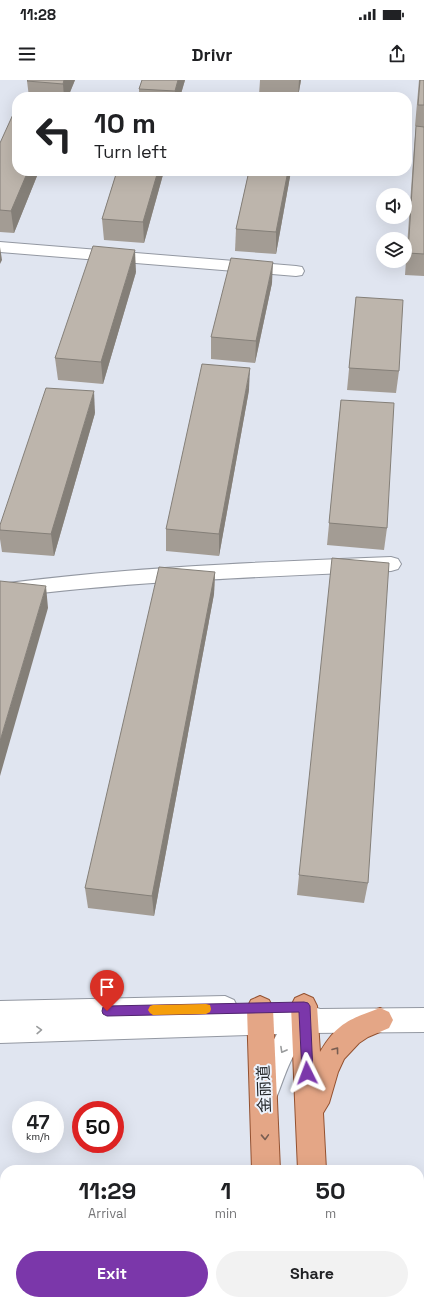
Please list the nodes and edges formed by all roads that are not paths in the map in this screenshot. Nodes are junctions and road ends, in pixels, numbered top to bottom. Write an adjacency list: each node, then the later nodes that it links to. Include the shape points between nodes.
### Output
1 (0, 247): 2 (street)
2 (296, 271)
3 (392, 564): 4 (street, via 157,574)
4 (0, 591)
5 (424, 1005): 7 (street)
6 (0, 1013): 8 (street)
7 (378, 1013): 9 (street, via 327,1013); 10 (street); 13 (main road, one-way to 7, via 322,1077 332,1055 344,1039)
8 (261, 1015): 9 (street); 11 (street, one-way to 8); 12 (main road, 金丽道)
9 (304, 1018): 12 (street, one-way to 12, via 289,1038 274,1067 266,1086); 13 (main road)
10 (424, 1020)
11 (0, 1031)
12 (264, 1104): 14 (main road, 金丽道, one-way to 14)
13 (310, 1126): 15 (main road)
14 (266, 1165)
15 (312, 1165)

